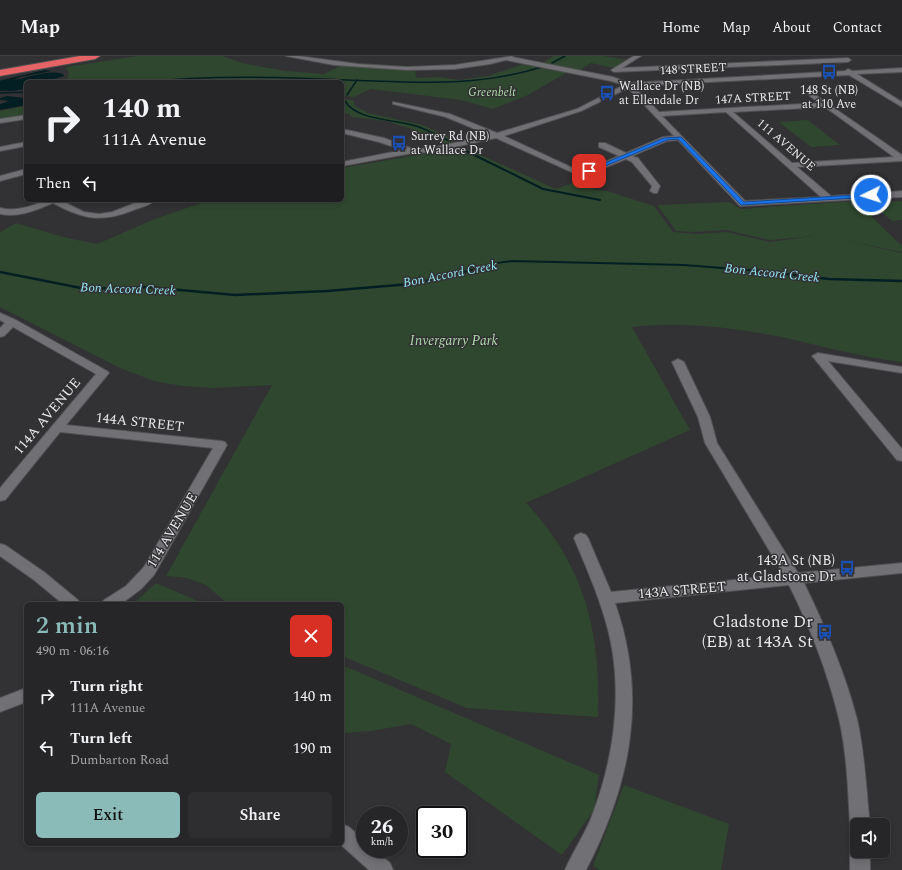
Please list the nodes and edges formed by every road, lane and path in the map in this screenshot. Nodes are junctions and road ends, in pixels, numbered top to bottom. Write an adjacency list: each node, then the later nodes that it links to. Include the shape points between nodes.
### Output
1 (53, 56): 12 (highway)
2 (66, 56): 12 (highway)
3 (82, 56): 12 (highway)
4 (95, 56): 12 (highway)
5 (291, 56): 11 (street, via 334,63 390,67)
6 (638, 56): 13 (street)
7 (508, 57): 11 (street); 16 (street)
8 (471, 59): 11 (street)
9 (831, 60): 10 (street); 13 (street); 15 (street)
10 (848, 60)
11 (478, 64)
12 (0, 69)
13 (614, 70): 16 (street)
14 (902, 70): 15 (street, 148 STREET)
15 (850, 72): 17 (street, 148 STREET); 21 (street)
16 (599, 77): 17 (street)
17 (629, 85): 23 (street); 27 (street, via 574,113)
18 (809, 93): 20 (street)
19 (395, 103): 27 (street, via 448,115)
20 (827, 105): 22 (street, 147A STREET); 34 (street)
21 (902, 105)
22 (728, 111): 23 (street, 147A STREET); 36 (street, 111 AVENUE)
23 (657, 114): 28 (street)
24 (24, 117): 25 (street)
25 (0, 121)
26 (344, 131): 32 (street)
27 (498, 136): 32 (street, via 426,151); 33 (street, via 569,170 583,172)
28 (679, 138): 33 (street, via 666,139); 41 (street, via 743,204)
29 (24, 144): 31 (street)
30 (602, 145): 33 (street)
31 (0, 149)
32 (414, 151): 35 (street)
33 (625, 155): 39 (street, via 637,162 648,175 656,186)
34 (902, 159): 36 (street)
35 (344, 164)
36 (791, 165): 41 (street, 111 AVENUE)
37 (24, 172): 38 (street)
38 (0, 179)
39 (654, 191)
40 (902, 194): 41 (street)
41 (828, 198)
42 (48, 202): 45 (street, via 20,212)
43 (58, 202): 44 (street, via 86,215 100,217)
44 (146, 202)
45 (0, 211)
46 (0, 316): 47 (street)
47 (12, 322): 48 (street); 51 (street, 114A AVENUE, via 103,373)
48 (0, 334)
49 (678, 362): 58 (street, via 704,417 711,443)
50 (902, 370): 53 (street, via 818,356)
51 (56, 428): 52 (street, 144A STREET); 54 (street, 114A AVENUE)
52 (222, 445): 61 (street, 114 AVENUE, via 149,571 130,591)
53 (902, 457)
54 (0, 497)
55 (581, 538): 59 (street)
56 (0, 549): 60 (street)
57 (902, 568): 58 (street, 143A STREET)
58 (794, 579): 59 (street, 143A STREET); 64 (street, via 809,609 839,687 854,757)
59 (605, 598): 68 (street, via 619,644 624,690 621,738 603,813)
60 (71, 602)
61 (112, 602)
62 (24, 696): 63 (street)
63 (0, 705)
64 (859, 818)
65 (344, 835): 67 (street)
66 (860, 858): 69 (street)
67 (383, 870)
68 (575, 870)
69 (860, 870)

